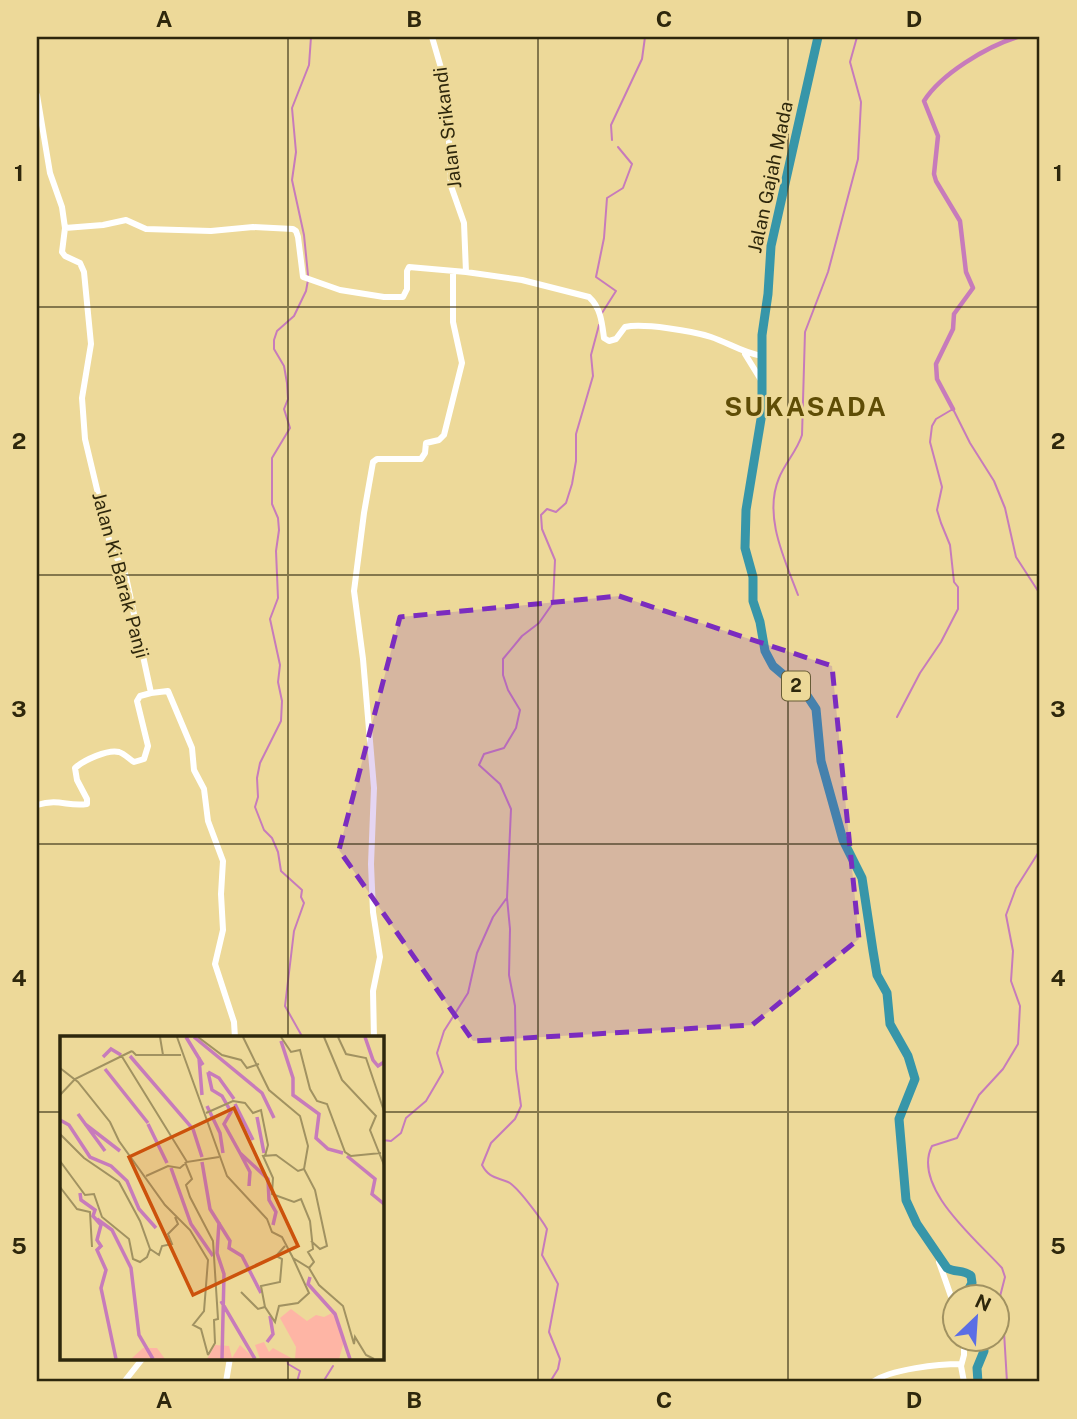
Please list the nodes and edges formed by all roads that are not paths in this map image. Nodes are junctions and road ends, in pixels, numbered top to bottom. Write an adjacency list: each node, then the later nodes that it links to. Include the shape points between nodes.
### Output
1 (432, 37): 6 (street, Jalan Srikandi, via 448,120 451,186 464,223)
2 (818, 37): 8 (highway, Jalan Gajah Mada / 2, via 774,232)
3 (37, 96): 4 (street, Jalan Ki Barak Panji)
4 (65, 228): 5 (street, via 127,220 149,229 293,229 298,237 301,274 340,290 399,299 406,294 409,267); 10 (street, Jalan Ki Barak Panji, via 63,254 79,263 84,272 91,344 82,402 87,449 112,551 123,568)
5 (453, 271): 6 (street); 13 (street, via 453,322 462,363 444,435 426,443 421,458 373,462 355,578 374,788 371,864 380,957 373,991)
6 (466, 272): 7 (street, via 586,296 594,302 603,321 603,336 610,341 623,327 638,325 712,337)
7 (744, 352): 8 (street); 9 (street)
8 (762, 356): 9 (highway, Jalan Gajah Mada / 2)
9 (759, 369): 14 (highway, Jalan Gajah Mada / 2, via 762,413 744,535 753,601 767,656 816,709 822,769 843,840 862,878 872,949 877,975 887,993 890,1024 913,1068 914,1084 899,1119 902,1172 909,1210)
10 (151, 693): 11 (street, via 137,701 148,746 144,759 134,762 114,752 81,763 75,772 87,804 52,800); 12 (street, via 168,691 192,748 194,770 204,789 209,824 222,857 224,923 215,964)
11 (37, 805)
12 (235, 1036)
13 (374, 1036)
14 (927, 1239): 15 (street); 16 (highway, Jalan Gajah Mada / 2, via 947,1268 967,1272)
15 (946, 1282)
16 (971, 1282)
17 (962, 1352): 21 (street)
18 (984, 1352): 26 (highway, via 977,1367)
19 (141, 1360): 22 (street)
20 (230, 1360): 23 (street)
21 (961, 1364): 24 (street, via 885,1375); 25 (street)
22 (124, 1382)
23 (226, 1382)
24 (873, 1382)
25 (964, 1382)
26 (978, 1382)

